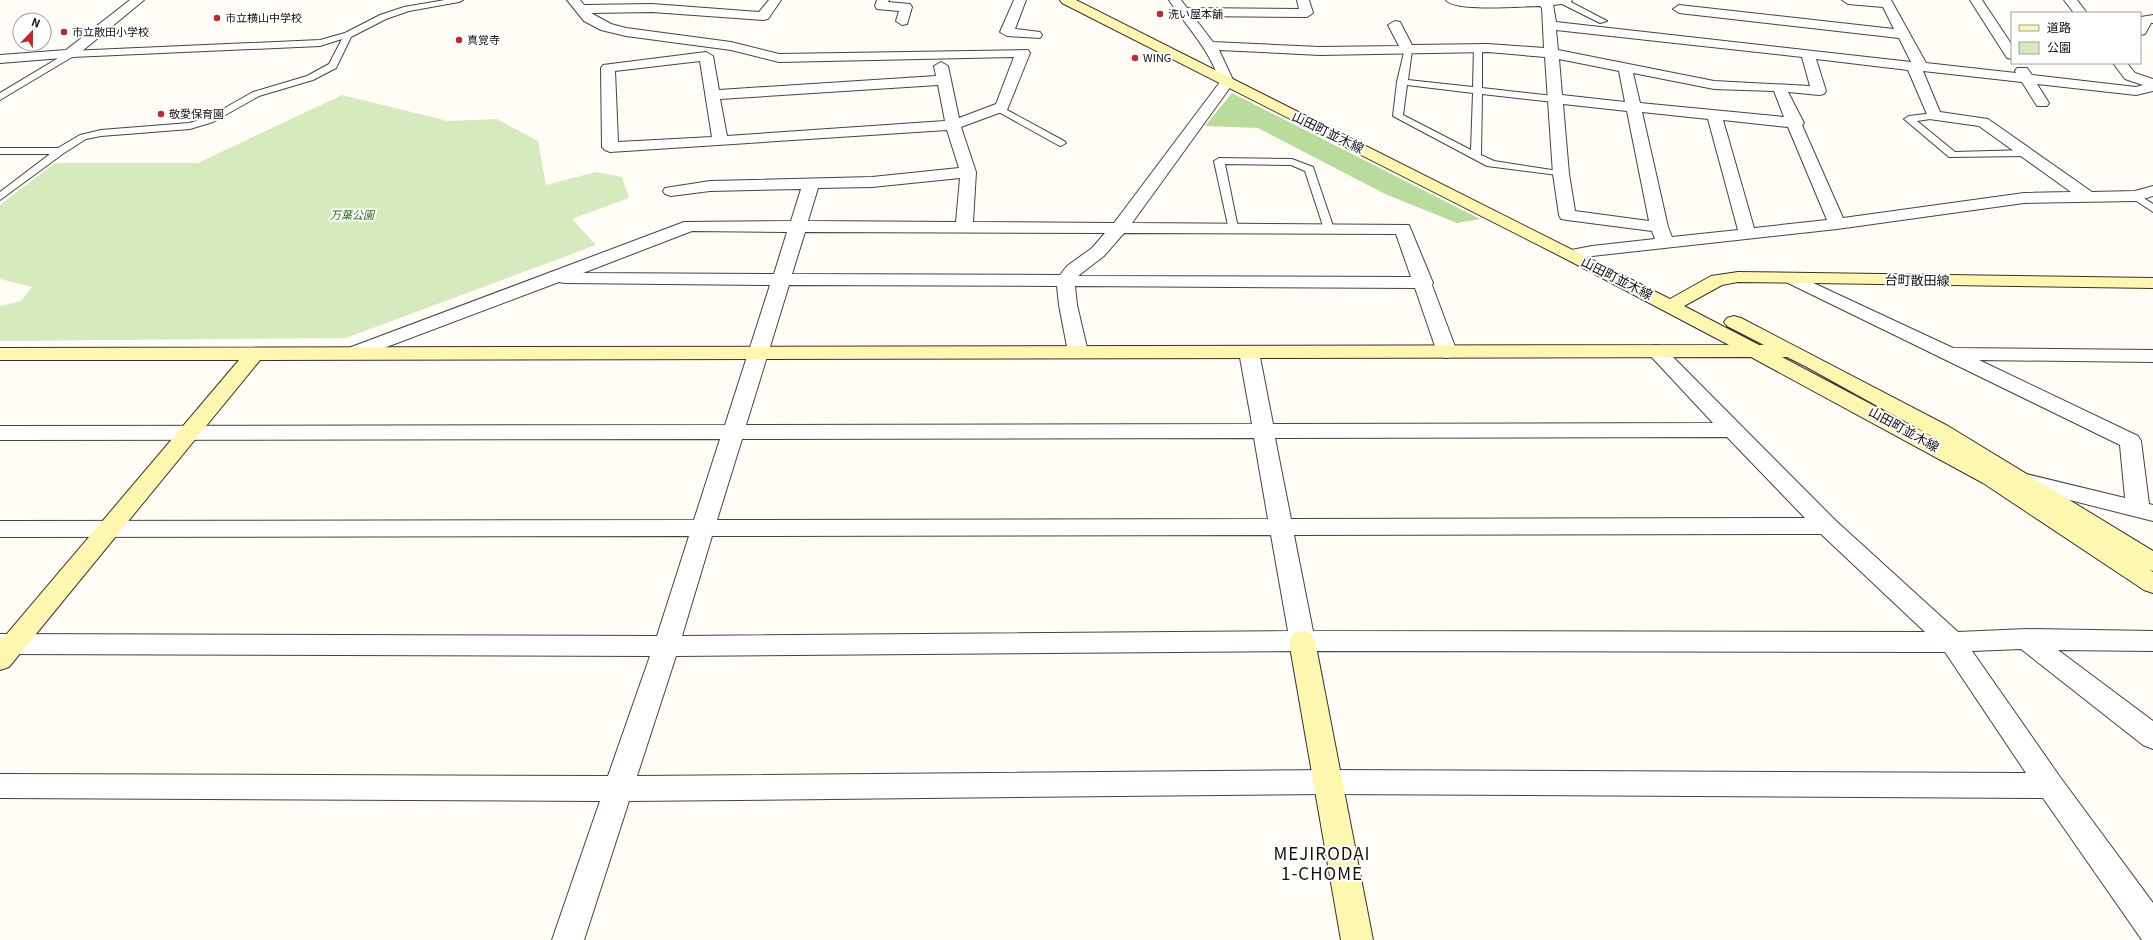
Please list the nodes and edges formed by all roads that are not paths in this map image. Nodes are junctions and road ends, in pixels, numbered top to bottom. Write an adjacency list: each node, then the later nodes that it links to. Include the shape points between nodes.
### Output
1 (138, 0): 38 (street)
2 (459, 0): 29 (lane, via 395,13)
3 (775, 0): 17 (street, via 763,16)
4 (883, 0): 22 (street, via 881,6 906,6)
5 (1020, 0): 30 (street, via 1007,32)
6 (1066, 0): 46 (street, 山田町並木線)
7 (1082, 0): 46 (street, 山田町並木線)
8 (1175, 0): 19 (street)
9 (1303, 0): 19 (street, via 1307,13)
10 (1452, 0): 15 (street, via 1462,3)
11 (1848, 0): 16 (street)
12 (1976, 0): 37 (street)
13 (2070, 0): 20 (street)
14 (1564, 1): 15 (street); 23 (lane)
15 (1543, 2): 25 (street, via 1548,7)
16 (1886, 2): 28 (street)
17 (577, 5): 40 (street, via 589,18 606,27 731,46 779,58)
18 (1678, 5): 28 (street); 32 (street)
19 (1183, 12): 33 (street)
20 (2080, 12)
21 (2153, 19): 26 (street, via 2146,20)
22 (902, 21)
23 (1603, 21)
24 (1396, 25): 35 (street)
25 (1550, 25): 32 (street); 36 (street)
26 (2141, 30)
27 (2141, 32): 31 (street)
28 (1902, 34): 44 (street)
29 (348, 35): 38 (lane, via 320,43); 67 (lane, via 333,66 310,78 256,94 210,120 190,126 101,132 83,137)
30 (1035, 35)
31 (2153, 36)
32 (1682, 40): 39 (street)
33 (1210, 46): 35 (street, via 1320,51); 46 (street)
34 (1478, 48): 35 (street); 36 (street); 52 (lane)
35 (1408, 50): 49 (lane)
36 (1550, 53): 45 (street); 55 (street)
37 (2011, 53)
38 (70, 54): 41 (street); 54 (lane)
39 (1808, 54): 44 (street); 51 (street, via 1819,91)
40 (939, 55): 48 (street); 58 (street, via 1023,53 1002,107)
41 (0, 59)
42 (2018, 64): 47 (street)
43 (2121, 64): 50 (street, via 2130,76)
44 (1918, 66): 47 (street); 60 (street)
45 (1625, 68): 51 (street, via 1714,85); 57 (street)
46 (1226, 77): 65 (street, 山田町並木線); 82 (street)
47 (2027, 79): 50 (street, via 2136,91); 56 (street)
48 (944, 80): 53 (street); 62 (street)
49 (1402, 82): 52 (lane); 69 (lane, via 1398,116)
50 (2153, 85)
51 (1779, 87): 61 (street)
52 (1477, 90): 55 (lane); 69 (lane)
53 (713, 95): 63 (street); 63 (street, via 706,56 608,68 610,147)
54 (0, 97)
55 (1554, 99): 57 (street); 71 (street)
56 (2042, 103)
57 (1632, 106): 59 (street); 86 (street)
58 (998, 108): 62 (street); 64 (lane)
59 (1714, 115): 61 (street); 85 (street)
60 (1934, 116): 68 (street, via 1983,122); 68 (lane, via 1909,119 1953,155)
61 (1796, 123): 79 (street)
62 (953, 125): 63 (street); 70 (street)
63 (720, 141)
64 (1061, 143)
65 (1374, 149): 87 (street, 山田町並木線); 88 (street, 山田町並木線)
66 (0, 151): 67 (lane)
67 (60, 151): 75 (lane)
68 (2027, 153): 77 (street)
69 (1476, 157): 71 (lane, via 1491,164)
70 (968, 172): 72 (street, via 872,182); 81 (street)
71 (1561, 174): 86 (street, via 1567,214)
72 (811, 184): 73 (street, via 710,186); 80 (street)
73 (671, 191)
74 (2153, 191): 76 (street)
75 (0, 196)
76 (2136, 196): 77 (street); 78 (lane)
77 (2090, 198): 79 (street, via 2024,198)
78 (2153, 209)
79 (1837, 224): 85 (street)
80 (799, 227): 81 (street); 89 (street, via 690,226); 90 (street)
81 (964, 227): 82 (street)
82 (1119, 228): 83 (street); 92 (street, via 1098,253 1077,267)
83 (1232, 228): 84 (street); 84 (lane, via 1219,161 1292,162 1309,169)
84 (1329, 229): 93 (street, via 1403,229)
85 (1747, 233): 86 (street)
86 (1662, 235): 87 (street)
87 (1592, 251): 88 (street); 95 (street, 山田町並木線)
88 (1572, 255): 95 (street, 山田町並木線)
89 (552, 278): 90 (street); 103 (street)
90 (782, 278): 92 (street); 104 (street)
91 (1794, 279): 94 (street, 台町散田線); 95 (street, 台町散田線, via 1738,277 1718,280); 106 (street)
92 (1067, 280): 93 (street); 99 (street, via 1066,293)
93 (1424, 283): 101 (street)
94 (2153, 283)
95 (1678, 302): 97 (street, 山田町並木線); 98 (street, 山田町並木線)
96 (1656, 351): 97 (street); 101 (street); 108 (street)
97 (1758, 351): 98 (street); 113 (street, 山田町並木線)
98 (1792, 351): 114 (street, 山田町並木線, via 1940,431)
99 (1078, 352): 100 (street); 104 (street)
100 (1249, 352): 101 (street); 110 (street)
101 (1447, 352)
102 (256, 353): 103 (street); 105 (street); 112 (street)
103 (353, 353): 104 (street)
104 (758, 353): 109 (street)
105 (0, 354)
106 (1946, 354): 107 (street); 115 (street, via 2130,442)
107 (2153, 356)
108 (1732, 430): 110 (street); 116 (street)
109 (733, 432): 110 (street); 112 (street); 120 (street)
110 (1264, 432): 117 (street)
111 (0, 433): 112 (street)
112 (189, 433): 119 (street)
113 (1991, 478): 114 (street); 122 (street, 山田町並木線)
114 (2023, 480): 115 (street); 121 (street, 山田町並木線)
115 (2145, 511)
116 (1827, 526): 117 (street); 126 (street)
117 (1281, 527): 120 (street); 124 (street)
118 (0, 529): 119 (street)
119 (109, 529): 120 (street); 128 (street)
120 (703, 529): 127 (street)
121 (2153, 562)
122 (2153, 584)
123 (2026, 639): 125 (street); 126 (street); 129 (street)
124 (1302, 641): 126 (street); 127 (street); 130 (street)
125 (2153, 641)
126 (1952, 642): 132 (street)
127 (666, 646): 128 (street); 133 (street)
128 (4, 649)
129 (2153, 737)
130 (1328, 782): 132 (street); 133 (street); 136 (street)
131 (0, 786): 133 (street)
132 (2050, 786): 134 (street)
133 (618, 789): 135 (street)
134 (2153, 929)
135 (568, 940)
136 (1357, 940)

